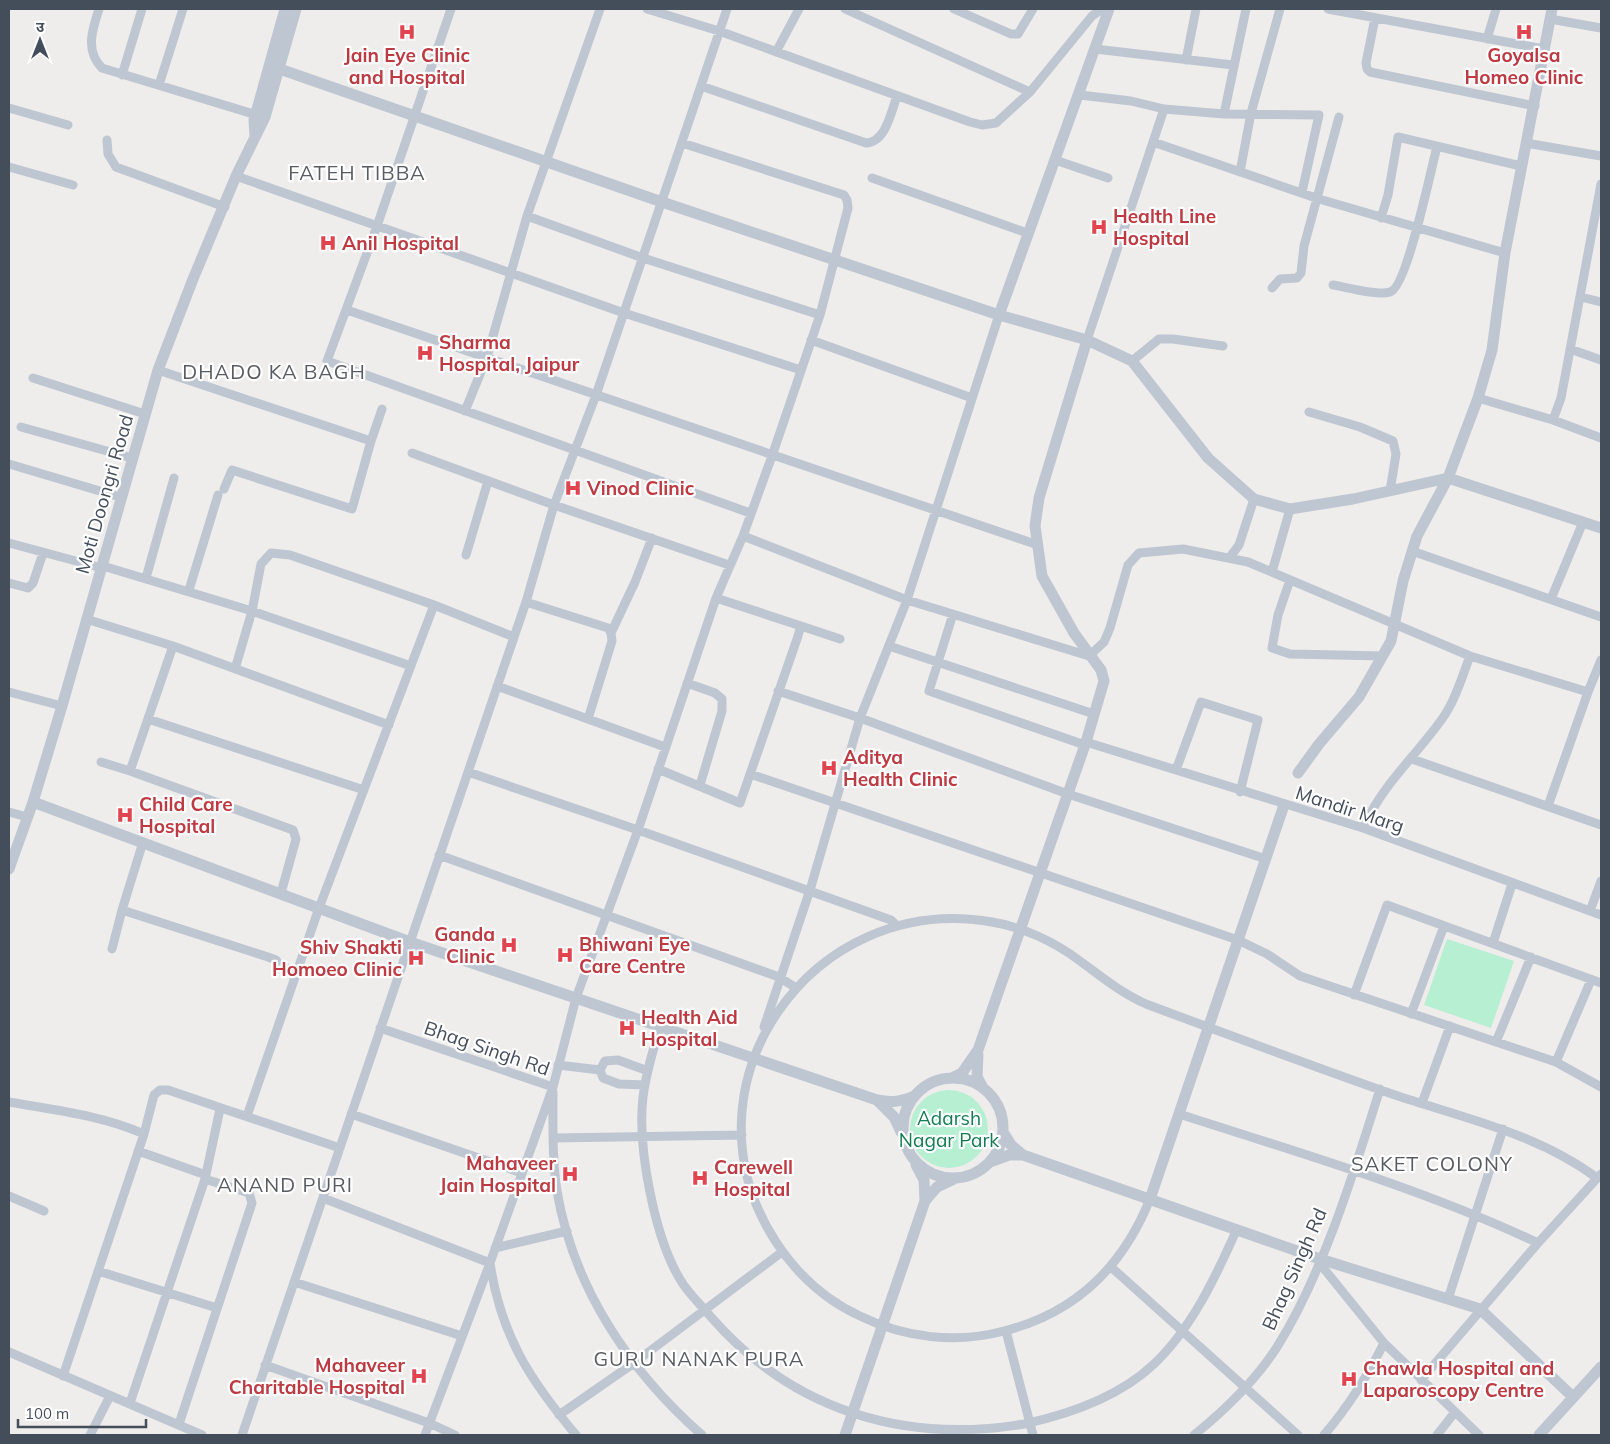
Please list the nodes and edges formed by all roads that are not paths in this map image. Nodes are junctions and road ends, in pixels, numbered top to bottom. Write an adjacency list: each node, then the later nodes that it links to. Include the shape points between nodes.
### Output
1 (99, 9): 33 (street, via 91,44 93,59 102,68)
2 (142, 9): 33 (street)
3 (183, 9): 34 (street)
4 (285, 9): 32 (street, Moti Doongri Road)
5 (296, 9): 32 (street, Moti Doongri Road)
6 (451, 9): 44 (street)
7 (600, 9): 55 (street)
8 (647, 9): 21 (street)
9 (727, 9): 25 (street)
10 (799, 9): 29 (street)
11 (845, 9): 36 (street)
12 (954, 9): 13 (street, via 1011,34 1018,34)
13 (1033, 9)
14 (1102, 9): 36 (street, via 1092,16)
15 (1109, 9): 27 (street)
16 (1196, 9): 30 (street)
17 (1246, 9): 31 (street)
18 (1280, 9): 43 (street)
19 (1328, 9): 23 (street)
20 (1496, 9): 26 (street)
21 (663, 11): 25 (street)
22 (1551, 14): 24 (street); 28 (street)
23 (1375, 18): 26 (street); 39 (street, via 1366,63 1370,72)
24 (1601, 28)
25 (719, 31): 29 (street); 35 (street)
26 (1488, 39): 28 (street)
27 (1096, 49): 30 (street); 37 (street)
28 (1544, 49): 39 (street)
29 (776, 52): 38 (street)
30 (1186, 60): 31 (street)
31 (1233, 65): 42 (street)
32 (276, 68): 44 (street); 45 (street, Moti Doongri Road)
33 (122, 75): 34 (street)
34 (159, 85): 45 (street)
35 (701, 86): 38 (street, via 866,143 874,143 880,138); 50 (street)
36 (1030, 92): 38 (street, via 996,123 982,125)
37 (1080, 95): 41 (street, via 1130,101); 54 (street)
38 (897, 96)
39 (1535, 106): 51 (street)
40 (9, 108): 47 (street)
41 (1164, 110): 42 (street); 49 (street)
42 (1224, 114): 43 (street)
43 (1251, 114): 58 (street); 64 (street, via 1319,115)
44 (414, 115): 55 (street); 70 (street)
45 (261, 116): 59 (street, Moti Doongri Road, via 254,125 255,136)
46 (1339, 117): 65 (street)
47 (68, 125)
48 (107, 140): 67 (street, via 108,154 116,167)
49 (1152, 142): 58 (street); 87 (street)
50 (682, 143): 66 (street); 76 (street, via 844,195 848,208)
51 (1526, 143): 53 (street); 56 (street)
52 (1436, 147): 56 (street); 69 (street, via 1398,137); 71 (street)
53 (1601, 156)
54 (1055, 160): 61 (street); 73 (street)
55 (545, 161): 66 (street); 68 (street)
56 (1521, 166): 74 (street)
57 (9, 167): 63 (street)
58 (1240, 172): 64 (street)
59 (236, 176): 67 (street, Moti Doongri Road); 70 (street)
60 (872, 178): 73 (street)
61 (1108, 178)
62 (1601, 184): 72 (street)
63 (73, 185)
64 (1302, 192): 65 (street)
65 (1318, 199): 69 (street); 79 (street, via 1304,246 1300,276 1280,279)
66 (662, 202): 75 (street); 76 (street)
67 (225, 207): 93 (street, Moti Doongri Road)
68 (527, 216): 75 (street); 77 (street)
69 (1381, 218): 71 (street)
70 (377, 226): 77 (street); 82 (street)
71 (1417, 228): 74 (street); 78 (street, via 1403,274 1393,292)
72 (1597, 229): 80 (street)
73 (1027, 233): 85 (street)
74 (1505, 254): 98 (street, via 1492,350)
75 (643, 258): 83 (street); 84 (street)
76 (834, 259): 84 (street); 85 (street)
77 (511, 274): 83 (street); 90 (street)
78 (1332, 285)
79 (1272, 288)
80 (1581, 297): 81 (street); 89 (street)
81 (1601, 302)
82 (346, 310): 90 (street); 100 (street, via 328,361)
83 (624, 313): 94 (street); 96 (street)
84 (820, 315): 86 (street)
85 (999, 315): 87 (street); 97 (street)
86 (811, 340): 94 (street); 97 (street)
87 (1087, 340): 92 (street); 127 (street, via 1039,498 1035,526)
88 (1223, 346): 92 (street, via 1159,340)
89 (1570, 349): 91 (street); 103 (street, via 1561,398)
90 (487, 357): 96 (street); 100 (street)
91 (1601, 360)
92 (1132, 361): 117 (street, via 1208,458)
93 (158, 370): 102 (street, Moti Doongri Road); 106 (street)
94 (801, 370): 109 (street)
95 (33, 378): 102 (street)
96 (596, 395): 107 (street); 109 (street)
97 (972, 398): 120 (street)
98 (1478, 398): 103 (street); 113 (street)
99 (382, 409): 106 (street)
100 (465, 411): 107 (street)
101 (1309, 412): 115 (street, via 1393,441 1396,454)
102 (145, 414): 110 (street, Moti Doongri Road)
103 (1553, 420): 105 (street)
104 (21, 427): 110 (street)
105 (1601, 438)
106 (371, 442): 138 (street, via 352,509 232,470 221,492)
107 (577, 450): 118 (street); 121 (street)
108 (412, 452): 114 (street)
109 (772, 456): 120 (street); 121 (street)
110 (132, 458): 116 (street, Moti Doongri Road)
111 (9, 464): 116 (street)
112 (174, 478): 135 (street)
113 (1448, 478): 115 (street); 122 (street); 128 (street)
114 (488, 481): 118 (street); 130 (street)
115 (1390, 491): 119 (street)
116 (120, 497): 133 (street, Moti Doongri Road)
117 (1254, 499): 119 (street); 131 (street, via 1239,545)
118 (554, 505): 125 (street); 142 (street)
119 (1290, 509): 134 (street)
120 (935, 510): 127 (street); 141 (street)
121 (750, 513): 124 (street)
122 (1583, 522): 123 (street); 140 (street)
123 (1601, 528)
124 (743, 536): 132 (street); 141 (street)
125 (652, 538): 132 (street); 150 (street)
126 (9, 542): 129 (street)
127 (1038, 545): 155 (street, via 1042,576)
128 (1412, 551): 140 (street); 148 (street)
129 (43, 553): 133 (street); 137 (street, via 28,588)
130 (466, 555)
131 (1230, 557): 134 (street); 155 (street, via 1183,549 1139,553 1128,565 1104,642)
132 (729, 565): 139 (street)
133 (102, 567): 135 (street); 147 (street, Moti Doongri Road)
134 (1272, 572): 136 (street)
135 (146, 578): 138 (street)
136 (1290, 580): 148 (street); 156 (street, via 1272,648 1290,654)
137 (9, 583)
138 (189, 590): 144 (street)
139 (716, 598): 149 (street); 162 (street)
140 (1551, 599): 146 (street)
141 (907, 600): 145 (street); 154 (street)
142 (526, 602): 150 (street, via 608,628); 151 (street)
143 (434, 605): 144 (street, via 290,555 271,553 261,564); 151 (street); 160 (street)
144 (252, 611): 160 (street); 161 (street)
145 (953, 614): 155 (street); 159 (street)
146 (1601, 617)
147 (86, 619): 153 (street); 167 (street, Moti Doongri Road)
148 (1394, 625): 156 (street, via 1391,641); 157 (street)
149 (801, 626): 152 (street); 164 (street)
150 (611, 633): 171 (street, via 612,641)
151 (514, 636): 163 (street)
152 (840, 638)
153 (173, 646): 161 (street); 170 (street)
154 (889, 646): 159 (street); 169 (street)
155 (1089, 656): 168 (street, via 1101,670 1104,682)
156 (1383, 656): 181 (street, via 1359,697)
157 (1470, 656): 166 (street); 175 (street, via 1444,718)
158 (1601, 660): 166 (street)
159 (938, 662): 168 (street); 173 (street, Mandir Marg, via 929,691)
160 (411, 666): 172 (street)
161 (235, 669): 172 (street)
162 (687, 683): 174 (street); 183 (street, via 715,693 722,699 722,711)
163 (497, 686): 171 (street); 180 (street)
164 (778, 691): 169 (street); 182 (street)
165 (9, 692): 167 (street)
166 (1588, 692): 190 (street)
167 (62, 706): 187 (street, Moti Doongri Road)
168 (1094, 714): 173 (street)
169 (860, 718): 186 (street); 188 (street)
170 (148, 719): 179 (street); 184 (street)
171 (588, 719): 174 (street)
172 (389, 725): 184 (street)
173 (1085, 743): 178 (street, Mandir Marg); 186 (street)
174 (666, 747): 177 (street)
175 (1412, 759): 190 (street); 194 (street, via 1390,782 1373,806)
176 (101, 762): 179 (street)
177 (658, 769): 183 (street); 195 (street)
178 (1176, 770): 185 (street, Mandir Marg); 185 (street, via 1201,702 1258,720)
179 (130, 771): 204 (street, via 293,830 296,839)
180 (468, 772): 195 (street); 197 (street)
181 (1298, 773)
182 (750, 774): 183 (street, via 740,804); 188 (street)
183 (700, 785)
184 (364, 790): 205 (street)
185 (1240, 792): 189 (street, Mandir Marg)
186 (1068, 794): 198 (street); 200 (street)
187 (33, 802): 192 (street, Moti Doongri Road); 196 (street)
188 (837, 804): 200 (street); 203 (street)
189 (1284, 805): 194 (street, Mandir Marg); 198 (street)
190 (1548, 806): 193 (street)
191 (9, 812): 192 (street)
192 (27, 817): 199 (street, Moti Doongri Road)
193 (1601, 825)
194 (1363, 828): 202 (street, Mandir Marg)
195 (638, 830): 203 (street); 208 (street)
196 (143, 842): 204 (street); 206 (street)
197 (439, 856): 208 (street); 214 (street)
198 (1266, 859): 213 (street)
199 (9, 869)
200 (1040, 873): 212 (street); 213 (street)
201 (1601, 880): 207 (street)
202 (1512, 884): 207 (street, Mandir Marg); 215 (street)
203 (810, 890): 210 (street, via 891,920); 219 (street)
204 (281, 893): 205 (street)
205 (319, 908): 214 (street); 218 (street)
206 (122, 910): 216 (street); 218 (street, via 276,960 280,966)
207 (1590, 911): 209 (street, Mandir Marg)
208 (607, 914): 219 (street); 224 (street)
209 (1601, 915)
210 (897, 926): 212 (street, via 940,918 965,918); 222 (street, via 845,948 825,961)
211 (1444, 926): 215 (street); 223 (street, via 1387,905); 225 (street)
212 (1020, 930): 229 (street, via 1058,946 1124,994); 231 (street)
213 (1238, 940): 223 (street, via 1300,976); 229 (street)
214 (410, 942): 224 (street); 228 (street)
215 (1493, 944): 217 (street)
216 (112, 949)
217 (1530, 957): 220 (street); 230 (street)
218 (297, 972): 250 (street)
219 (780, 977): 222 (street); 232 (street)
220 (1591, 980): 221 (street); 233 (street)
221 (1601, 983)
222 (796, 988): 232 (street, via 775,1014)
223 (1354, 995): 225 (street)
224 (576, 998): 227 (street); 234 (street)
225 (1411, 1014): 226 (street)
226 (1450, 1026): 230 (street); 246 (street)
227 (660, 1027): 232 (street); 236 (street)
228 (380, 1028): 239 (street, Bhag Singh Rd); 248 (street)
229 (1209, 1028): 242 (street); 249 (street)
230 (1496, 1042): 233 (street)
231 (978, 1050): 237 (street, via 962,1073); 241 (street, via 977,1077)
232 (754, 1058): 244 (street); 254 (street, via 745,1092)
233 (1556, 1062): 240 (street)
234 (558, 1065): 235 (street); 239 (street)
235 (600, 1070): 236 (street, via 605,1061 613,1059); 238 (street, via 603,1078 609,1081)
236 (648, 1070): 238 (street)
237 (952, 1078): 241 (street, via 971,1081); 243 (street, via 932,1082)
238 (645, 1085): 256 (street)
239 (553, 1087): 257 (street, Bhag Singh Rd); 264 (street)
240 (1601, 1087)
241 (983, 1088): 252 (street, via 998,1104)
242 (1380, 1089): 246 (street); 263 (street, Bhag Singh Rd)
243 (914, 1096): 244 (street, via 890,1103); 255 (street, via 904,1114)
244 (877, 1100): 255 (street, via 894,1117)
245 (9, 1102): 253 (street, via 100,1119)
246 (1422, 1103): 251 (street)
247 (220, 1109): 250 (street); 253 (street, via 160,1090 154,1096); 266 (street)
248 (351, 1114): 258 (street); 264 (street)
249 (1179, 1114): 263 (street); 270 (street)
250 (247, 1116): 258 (street)
251 (1503, 1130): 265 (street, via 1551,1148); 273 (street)
252 (1003, 1132): 260 (street, via 1011,1146); 262 (street, via 998,1151)
253 (144, 1134): 259 (street)
254 (742, 1135): 256 (street); 278 (street, via 748,1180 758,1209)
255 (903, 1135): 261 (street)
256 (644, 1136): 257 (street); 288 (street, via 646,1179 667,1251 682,1283)
257 (554, 1138): 275 (street, Bhag Singh Rd, via 557,1191)
258 (340, 1148): 269 (street)
259 (138, 1151): 266 (street); 282 (street)
260 (1023, 1155): 262 (street, via 1009,1155); 270 (street)
261 (913, 1159): 267 (street, via 934,1175); 271 (street, via 924,1180)
262 (990, 1162): 267 (street, via 974,1174)
263 (1355, 1171): 273 (street); 279 (street, Bhag Singh Rd)
264 (522, 1172): 277 (street)
265 (1599, 1176): 276 (street)
266 (205, 1177): 284 (street); 286 (street, via 249,1193 252,1198)
267 (956, 1178): 271 (street, via 938,1187)
268 (9, 1196): 272 (street)
269 (322, 1198): 280 (street); 283 (street)
270 (1150, 1199): 274 (street); 281 (street, via 1139,1227)
271 (924, 1201): 289 (street)
272 (44, 1211)
273 (1477, 1214): 276 (street); 285 (street)
274 (1238, 1229): 279 (street); 291 (street, via 1219,1270)
275 (567, 1231): 277 (street); 295 (street, Bhag Singh Rd, via 587,1289 610,1330)
276 (1538, 1243): 287 (street)
277 (495, 1248): 280 (street)
278 (782, 1252): 288 (street); 289 (street, via 823,1294 848,1311)
279 (1320, 1258): 285 (street); 293 (street, via 1325,1270); 300 (street, Bhag Singh Rd, via 1276,1347)
280 (490, 1263): 292 (street); 305 (street, via 506,1329 529,1374)
281 (1111, 1267): 290 (street, via 1066,1305 1043,1318); 291 (street)
282 (98, 1271): 284 (street); 298 (street)
283 (294, 1282): 292 (street); 296 (street)
284 (167, 1292): 286 (street); 303 (street)
285 (1448, 1299): 287 (street)
286 (217, 1308): 309 (street)
287 (1480, 1309): 299 (street); 302 (street)
288 (705, 1310): 295 (street); 306 (street, via 757,1364 824,1405)
289 (882, 1326): 290 (street, via 933,1337 964,1338); 306 (street)
290 (1006, 1331): 308 (street)
291 (1182, 1331): 300 (street); 308 (street, via 1153,1364 1116,1391 1060,1416)
292 (462, 1336): 307 (street)
293 (1384, 1343): 299 (street); 321 (street, via 1362,1384)
294 (9, 1352): 298 (street)
295 (634, 1363): 305 (street); 316 (street, Bhag Singh Rd)
296 (266, 1365): 307 (street); 312 (street)
297 (1601, 1366): 302 (street)
298 (63, 1376): 301 (street)
299 (1420, 1380): 304 (street)
300 (1245, 1388): 319 (street, Bhag Singh Rd); 320 (street)
301 (110, 1396): 303 (street); 310 (street)
302 (1573, 1397): 324 (street)
303 (130, 1403): 309 (street)
304 (1455, 1412): 322 (street); 323 (street)
305 (559, 1415): 315 (street)
306 (852, 1416): 308 (street, via 907,1430 963,1434); 317 (street)
307 (429, 1423): 313 (street); 314 (street)
308 (1030, 1423): 318 (street)
309 (179, 1424): 311 (street)
310 (90, 1435)
311 (202, 1435)
312 (242, 1435)
313 (425, 1435)
314 (455, 1435)
315 (576, 1435)
316 (702, 1435)
317 (845, 1435)
318 (1033, 1435)
319 (1194, 1435)
320 (1298, 1435)
321 (1324, 1435)
322 (1436, 1435)
323 (1479, 1435)
324 (1539, 1435)

